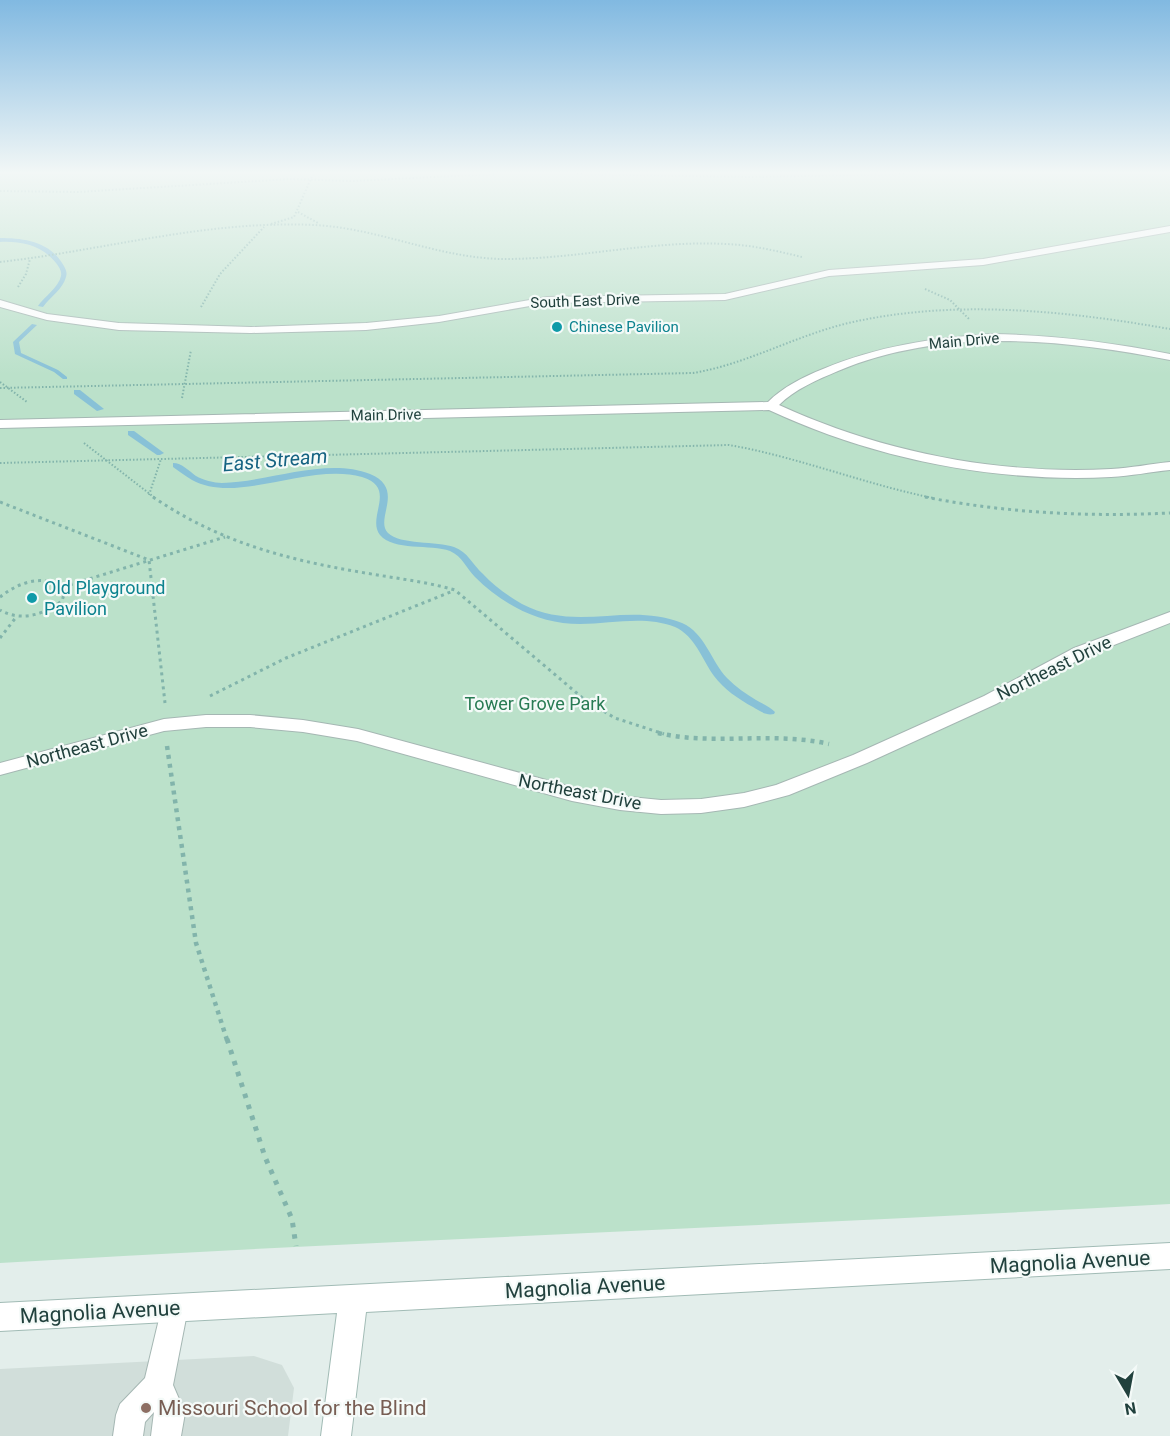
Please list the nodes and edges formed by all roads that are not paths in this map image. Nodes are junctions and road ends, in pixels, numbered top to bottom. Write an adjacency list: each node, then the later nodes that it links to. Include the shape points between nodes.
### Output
1 (1097, 241): 2 (street, South East Drive, via 981,262 814,276 726,296 548,300 427,321 341,329 77,324 28,314)
2 (0, 303)
3 (1170, 357): 4 (street, Main Drive, via 1035,338 931,343 876,353 830,370 781,395)
4 (771, 406): 5 (street, Main Drive); 6 (street, Main Drive, via 799,421 853,439 980,465 1040,472 1103,473)
5 (0, 424)
6 (1170, 466)
7 (1170, 617): 8 (street, Northeast Drive, via 1080,652 951,719 860,759 782,790 701,806 620,803 489,773 358,735 250,721 164,725)
8 (0, 769)
9 (1170, 1256): 10 (street, Magnolia Avenue)
10 (353, 1299): 11 (street, Magnolia Avenue); 16 (street)
11 (174, 1308): 12 (street, Magnolia Avenue); 13 (street)
12 (0, 1317)
13 (158, 1386): 14 (street, via 131,1415); 15 (street, via 170,1413)
14 (128, 1436)
15 (166, 1436)
16 (336, 1436)

